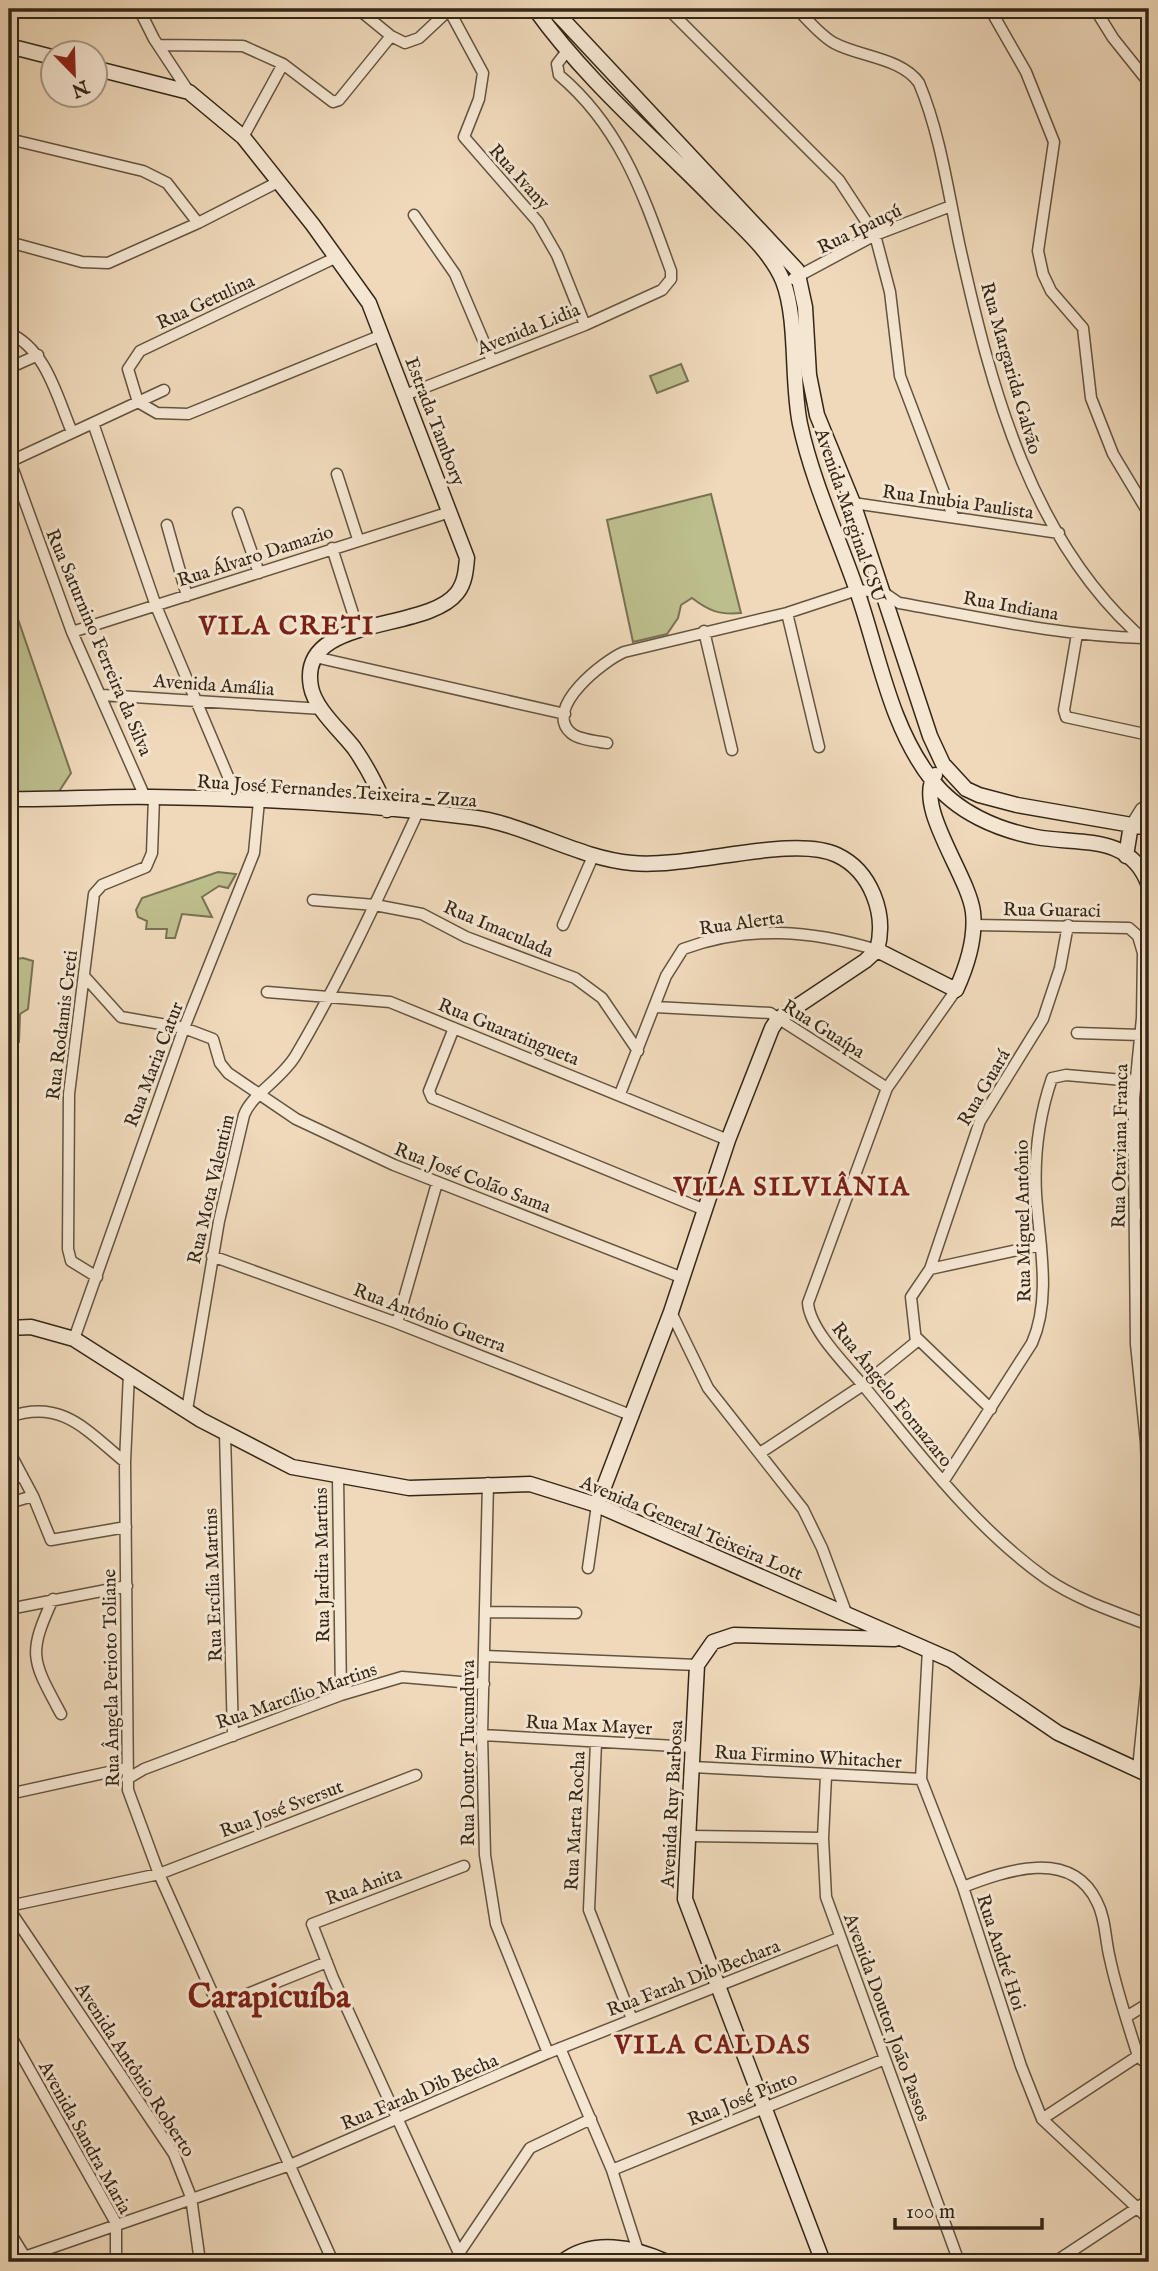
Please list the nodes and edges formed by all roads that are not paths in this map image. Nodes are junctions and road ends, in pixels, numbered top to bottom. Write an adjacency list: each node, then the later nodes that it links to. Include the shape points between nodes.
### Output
1 (139, 9): 11 (street)
2 (358, 9): 10 (street)
3 (449, 9): 10 (street, via 414,40 405,43); 30 (street, Rua Ivany, via 483,74 479,99 461,127 463,136 545,233)
4 (535, 9): 13 (street, Avenida Marginal CSU)
5 (553, 9): 28 (street, Avenida Marginal CSU, via 785,254)
6 (668, 9): 25 (street, via 839,180)
7 (797, 9): 22 (street, Rua Margarida Galvão, via 830,40 913,74 924,95)
8 (990, 9): 46 (street, via 1026,72 1054,142 1038,251 1043,275 1083,328 1091,398 1113,454)
9 (1095, 9): 17 (street)
10 (391, 36): 15 (street, via 339,100 329,101)
11 (159, 45): 15 (street, via 243,46); 18 (street)
12 (9, 46): 14 (street)
13 (567, 51): 29 (street, Avenida Marginal CSU, via 740,226); 30 (street, Avenida Lidia, via 557,64 559,75 613,133 671,271 662,290)
14 (38, 53)
15 (283, 64): 19 (street)
16 (108, 72): 18 (street, Estrada Tambory)
17 (1149, 83)
18 (189, 92): 19 (street, Estrada Tambory)
19 (243, 137): 21 (street, Estrada Tambory)
20 (9, 139): 24 (street, via 143,172 167,183)
21 (278, 182): 24 (street); 27 (street, Estrada Tambory)
22 (951, 206): 25 (street, Rua Ipauçú); 49 (street, Rua Margarida Galvão, via 1008,431)
23 (414, 215): 34 (street, via 455,274)
24 (198, 223): 26 (street, via 108,263)
25 (875, 235): 28 (street, Rua Ipauçú); 47 (street, via 890,292 900,376)
26 (9, 242)
27 (337, 257): 32 (street, Estrada Tambory, via 369,303); 38 (street, Rua Getulina, via 140,351 128,369)
28 (800, 277): 29 (street, Rua Ipauçú); 43 (street, Avenida Marginal CSU, via 817,415)
29 (783, 282): 53 (street, Avenida Marginal CSU, via 800,425)
30 (584, 325): 34 (street, Avenida Lidia)
31 (9, 333): 33 (street)
32 (382, 335): 37 (street, Estrada Tambory); 38 (street, via 188,414 157,413)
33 (37, 355): 35 (street); 40 (street)
34 (492, 361): 37 (street, Avenida Lidia)
35 (9, 368)
36 (164, 390): 38 (street)
37 (405, 395): 44 (street, Estrada Tambory)
38 (138, 402): 39 (street)
39 (93, 422): 40 (street); 55 (street)
40 (72, 432): 41 (street)
41 (9, 461): 59 (street, Rua Saturnino Ferreira da Silva)
42 (337, 474): 50 (street)
43 (853, 503): 47 (street, Rua Inubia Paulista); 53 (street, Avenida Marginal CSU)
44 (450, 512): 50 (street, Rua Álvaro Damazio); 57 (street, Estrada Tambory, via 467,558 463,583 455,596 416,616)
45 (238, 513): 52 (street)
46 (1149, 514)
47 (953, 516): 49 (street, Rua Inubia Paulista)
48 (167, 525): 54 (street)
49 (1059, 533): 61 (street, Rua Margarida Galvão, via 1109,607)
50 (358, 539): 51 (street, Rua Álvaro Damazio)
51 (332, 548): 52 (street, Rua Álvaro Damazio); 57 (street)
52 (259, 573): 54 (street, Rua Álvaro Damazio)
53 (870, 591): 56 (street); 60 (street, Rua Indiana, via 898,603); 71 (street, Avenida Marginal CSU); 72 (street, Avenida Marginal CSU, via 901,730)
54 (187, 596): 55 (street, Rua Álvaro Damazio)
55 (156, 606): 59 (street, Rua Álvaro Damazio); 64 (street)
56 (787, 613): 58 (street); 69 (street)
57 (358, 629): 62 (street, Estrada Tambory)
58 (704, 631): 66 (street, via 605,660 572,694); 70 (street)
59 (72, 632): 63 (street, Rua Saturnino Ferreira da Silva)
60 (1077, 634): 61 (street, Rua Indiana); 67 (street, via 1066,717)
61 (1147, 640)
62 (315, 657): 65 (street, via 311,687); 66 (street)
63 (102, 695): 64 (street, Avenida Amália); 73 (street, Rua Saturnino Ferreira da Silva)
64 (197, 700): 65 (street, Avenida Amália); 75 (street)
65 (323, 709): 78 (street, via 367,768)
66 (565, 713): 68 (street, via 570,733)
67 (1149, 735)
68 (607, 743)
69 (820, 747)
70 (732, 750)
71 (943, 764): 72 (street); 80 (street, Avenida Marginal CSU, via 966,789 979,795)
72 (932, 780): 83 (street, Avenida Marginal CSU, via 974,816 999,827 1040,838 1093,841); 89 (street, via 929,800 968,891)
73 (150, 797): 74 (street, Rua José Fernandes Teixeira - Zuza); 75 (street, Rua José Fernandes Teixeira - Zuza); 93 (street, Rua Rodamis Creti, via 152,853 146,867 102,885 94,894)
74 (9, 799)
75 (238, 800): 76 (street, Rua José Fernandes Teixeira - Zuza)
76 (259, 801): 78 (street, Rua José Fernandes Teixeira - Zuza); 100 (street, Rua Maria Catur, via 254,853)
77 (1149, 803): 80 (street)
78 (387, 810): 79 (street, Rua José Fernandes Teixeira - Zuza)
79 (418, 812): 82 (street, Rua José Fernandes Teixeira - Zuza, via 473,817); 87 (street, Rua Mota Valentim)
80 (1131, 825): 81 (street, Avenida Marginal CSU); 83 (street)
81 (1149, 828)
82 (594, 854): 88 (street); 92 (street, Rua José Fernandes Teixeira - Zuza, via 633,863 665,863 823,849 845,859 867,882 878,912)
83 (1129, 858): 84 (street); 85 (street)
84 (1149, 860)
85 (1149, 886)
86 (313, 900): 87 (street, Rua Imaculada)
87 (374, 905): 96 (street, Rua Mota Valentim); 104 (street, Rua Imaculada, via 422,914 466,937 575,978 602,998)
88 (563, 925)
89 (974, 925): 90 (street, Rua Guaraci); 94 (street)
90 (1068, 925): 91 (street, Rua Guaraci); 116 (street, Rua Guará, via 1057,980 1043,1019 980,1121)
91 (1129, 928): 98 (street, Rua Otaviana Franca, via 1138,936 1143,953)
92 (877, 950): 94 (street); 97 (street, Rua Alerta, via 798,932 705,942 679,952); 99 (street)
93 (85, 977): 100 (street, via 121,1017); 117 (street, Rua Rodamis Creti, via 69,1094 68,1249 71,1261)
94 (956, 990): 106 (street, Rua Ângelo Fornazaro)
95 (267, 992): 96 (street, Rua Guaratingueta)
96 (330, 996): 101 (street, Rua Guaratingueta, via 390,1002); 108 (street, Rua Mota Valentim, via 285,1071)
97 (655, 1007): 99 (street, Rua Guaípa, via 761,1011); 104 (street, Rua Alerta)
98 (1146, 1017): 103 (street, Rua Otaviana Franca)
99 (778, 1018): 106 (street, Rua Guaípa); 109 (street)
100 (184, 1028): 108 (street, Rua José Colão Sama, via 213,1039 223,1069); 117 (street, Rua Maria Catur)
101 (454, 1028): 107 (street, Rua Guaratingueta); 111 (street, via 429,1091 434,1100)
102 (1077, 1032): 103 (street)
103 (1140, 1035): 105 (street, Rua Otaviana Franca)
104 (638, 1051): 107 (street, Rua Alerta)
105 (1135, 1081): 112 (street, Rua Otaviana Franca); 114 (street, Rua Miguel Antônio, via 1066,1075 1052,1078 1036,1150)
106 (887, 1088): 126 (street, Rua Ângelo Fornazaro, via 808,1303 814,1323)
107 (620, 1094): 109 (street, Rua Guaratingueta)
108 (258, 1096): 110 (street, Rua José Colão Sama, via 348,1144); 115 (street, Rua Mota Valentim, via 244,1115)
109 (728, 1140): 111 (street)
110 (437, 1183): 118 (street, Rua José Colão Sama); 121 (street)
111 (705, 1210): 118 (street)
112 (1135, 1214): 113 (street); 119 (street, Rua Otaviana Franca)
113 (1149, 1214)
114 (1041, 1245): 116 (street); 127 (street, Rua Miguel Antônio, via 1040,1324)
115 (212, 1256): 121 (street, Rua Antônio Guerra); 128 (street, Rua Mota Valentim)
116 (930, 1269): 124 (street, Rua Guará, via 912,1297)
117 (97, 1277): 123 (street, Rua Maria Catur)
118 (683, 1278): 120 (street)
119 (1144, 1287): 132 (street, Rua Otaviana Franca, via 1136,1344)
120 (671, 1312): 129 (street); 134 (street, via 708,1388)
121 (397, 1323): 129 (street, Rua Antônio Guerra)
122 (9, 1328): 123 (street, Avenida General Teixeira Lott, via 31,1327)
123 (74, 1339): 125 (street, Avenida General Teixeira Lott)
124 (916, 1341): 126 (street); 127 (street)
125 (129, 1373): 128 (street, Avenida General Teixeira Lott); 135 (street, Rua Ângela Perioto Toliane)
126 (863, 1385): 134 (street); 139 (street, Rua Ângelo Fornazaro)
127 (991, 1409): 139 (street)
128 (187, 1410): 131 (street, Avenida General Teixeira Lott)
129 (633, 1416): 143 (street)
130 (9, 1417): 135 (street, via 36,1409 63,1415)
131 (225, 1433): 137 (street, Avenida General Teixeira Lott, via 282,1463); 163 (street, Rua Ercília Martins)
132 (1147, 1441): 145 (street, Rua Otaviana Franca)
133 (9, 1451): 136 (street)
134 (760, 1453): 152 (street, via 803,1509)
135 (125, 1462): 144 (street, Rua Ângela Perioto Toliane)
136 (22, 1475): 138 (street); 141 (street)
137 (338, 1476): 140 (street, Avenida General Teixeira Lott, via 422,1489); 160 (street, Rua Jardira Martins)
138 (9, 1481)
139 (943, 1482): 153 (street, Rua Ângelo Fornazaro, via 1017,1556 1050,1580)
140 (488, 1483): 143 (street, Avenida General Teixeira Lott, via 530,1484); 150 (street, Rua Doutor Tucunduva)
141 (33, 1496): 142 (street); 144 (street, via 51,1540)
142 (9, 1503)
143 (597, 1505): 146 (street); 152 (street, Avenida General Teixeira Lott)
144 (126, 1527): 147 (street, Rua Ângela Perioto Toliane)
145 (1149, 1527)
146 (588, 1568)
147 (127, 1586): 148 (street); 168 (street, Rua Ângela Perioto Toliane)
148 (53, 1599): 149 (street); 161 (street, via 34,1648 40,1674)
149 (9, 1609)
150 (486, 1612): 151 (street); 156 (street, Rua Doutor Tucunduva)
151 (576, 1613)
152 (847, 1615): 154 (street, Avenida General Teixeira Lott)
153 (1149, 1625)
154 (900, 1639): 155 (street, Avenida General Teixeira Lott); 158 (street, via 734,1635 713,1642)
155 (928, 1649): 167 (street, via 1066,1737); 171 (street, Rua André Hoi)
156 (484, 1656): 158 (street); 159 (street, Rua Doutor Tucunduva)
157 (1149, 1659): 167 (street)
158 (697, 1665): 165 (street, Avenida Ruy Barbosa)
159 (484, 1684): 160 (street, Rua Marcílio Martins, via 402,1677); 162 (street, Rua Doutor Tucunduva)
160 (341, 1695): 163 (street, Rua Marcílio Martins)
161 (61, 1714)
162 (482, 1735): 164 (street, Rua Max Mayer); 188 (street, Rua Doutor Tucunduva, via 483,1826 491,1903 502,1942)
163 (233, 1736): 168 (street, Rua Marcílio Martins)
164 (596, 1742): 165 (street, Rua Max Mayer); 185 (street, Rua Marta Rocha, via 589,1910)
165 (693, 1747): 166 (street, Avenida Ruy Barbosa)
166 (693, 1767): 170 (street, Rua Firmino Whitacher); 173 (street, Avenida Ruy Barbosa)
167 (1144, 1772)
168 (127, 1774): 172 (street, Rua Marcílio Martins); 176 (street, Rua Ângela Perioto Toliane, via 132,1805)
169 (416, 1775): 176 (street, Rua José Sversut)
170 (825, 1776): 171 (street, Rua Firmino Whitacher); 174 (street, Avenida Doutor João Passos)
171 (921, 1779): 177 (street, Rua André Hoi)
172 (9, 1794)
173 (690, 1836): 174 (street); 181 (street, Avenida Ruy Barbosa, via 685,1899)
174 (823, 1838): 179 (street, Avenida Doutor João Passos, via 826,1897)
175 (464, 1866): 180 (street, Rua Anita, via 312,1924)
176 (159, 1874): 178 (street, Rua José Sversut); 183 (street, Rua Ângela Perioto Toliane)
177 (963, 1886): 184 (street, via 1023,1867 1055,1870 1081,1883 1101,1911); 195 (street, Rua André Hoi)
178 (9, 1908): 198 (street, Avenida Antônio Roberto, via 166,2141)
179 (839, 1938): 181 (street, Rua Farah Dib Bechara); 190 (street, Avenida Doutor João Passos)
180 (327, 1962): 183 (street); 193 (street)
181 (717, 1988): 185 (street, Rua Farah Dib Bechara); 192 (street, Avenida Ruy Barbosa)
182 (1149, 2003): 184 (street)
183 (220, 2005): 196 (street, Rua Ângela Perioto Toliane)
184 (1126, 2017): 189 (street)
185 (632, 2020): 187 (street, Rua Farah Dib Bechara)
186 (9, 2033): 202 (street, Avenida Sandra Maria)
187 (560, 2048): 188 (street, Rua Farah Dib Becha); 194 (street)
188 (548, 2053): 193 (street, Rua Farah Dib Becha)
189 (1138, 2056): 191 (street); 195 (street)
190 (886, 2059): 192 (street, Rua José Pinto); 214 (street, Avenida Doutor João Passos)
191 (1149, 2066)
192 (763, 2110): 197 (street, Rua José Pinto); 213 (street, Avenida Ruy Barbosa)
193 (399, 2119): 196 (street, Rua Farah Dib Becha); 205 (street)
194 (591, 2119): 197 (street); 205 (street, via 530,2148)
195 (1042, 2119): 200 (street, Rua André Hoi)
196 (290, 2165): 198 (street, Rua Farah Dib Becha); 210 (street, Rua Ângela Perioto Toliane)
197 (612, 2170): 204 (street)
198 (191, 2197): 202 (street, Rua Farah Dib Becha); 209 (street, Avenida Antônio Roberto)
199 (1149, 2200): 200 (street)
200 (1138, 2207): 201 (street, Rua André Hoi); 215 (street)
201 (1149, 2219)
202 (116, 2224): 206 (street, Rua Farah Dib Becha); 208 (street, Avenida Sandra Maria)
203 (9, 2231): 206 (street)
204 (638, 2251): 211 (street, via 604,2247); 212 (street)
205 (459, 2259)
206 (27, 2260): 207 (street, Rua Farah Dib Becha)
207 (9, 2262)
208 (116, 2262)
209 (200, 2262)
210 (332, 2262)
211 (562, 2262)
212 (667, 2262)
213 (823, 2262)
214 (959, 2262)
215 (1055, 2262)

